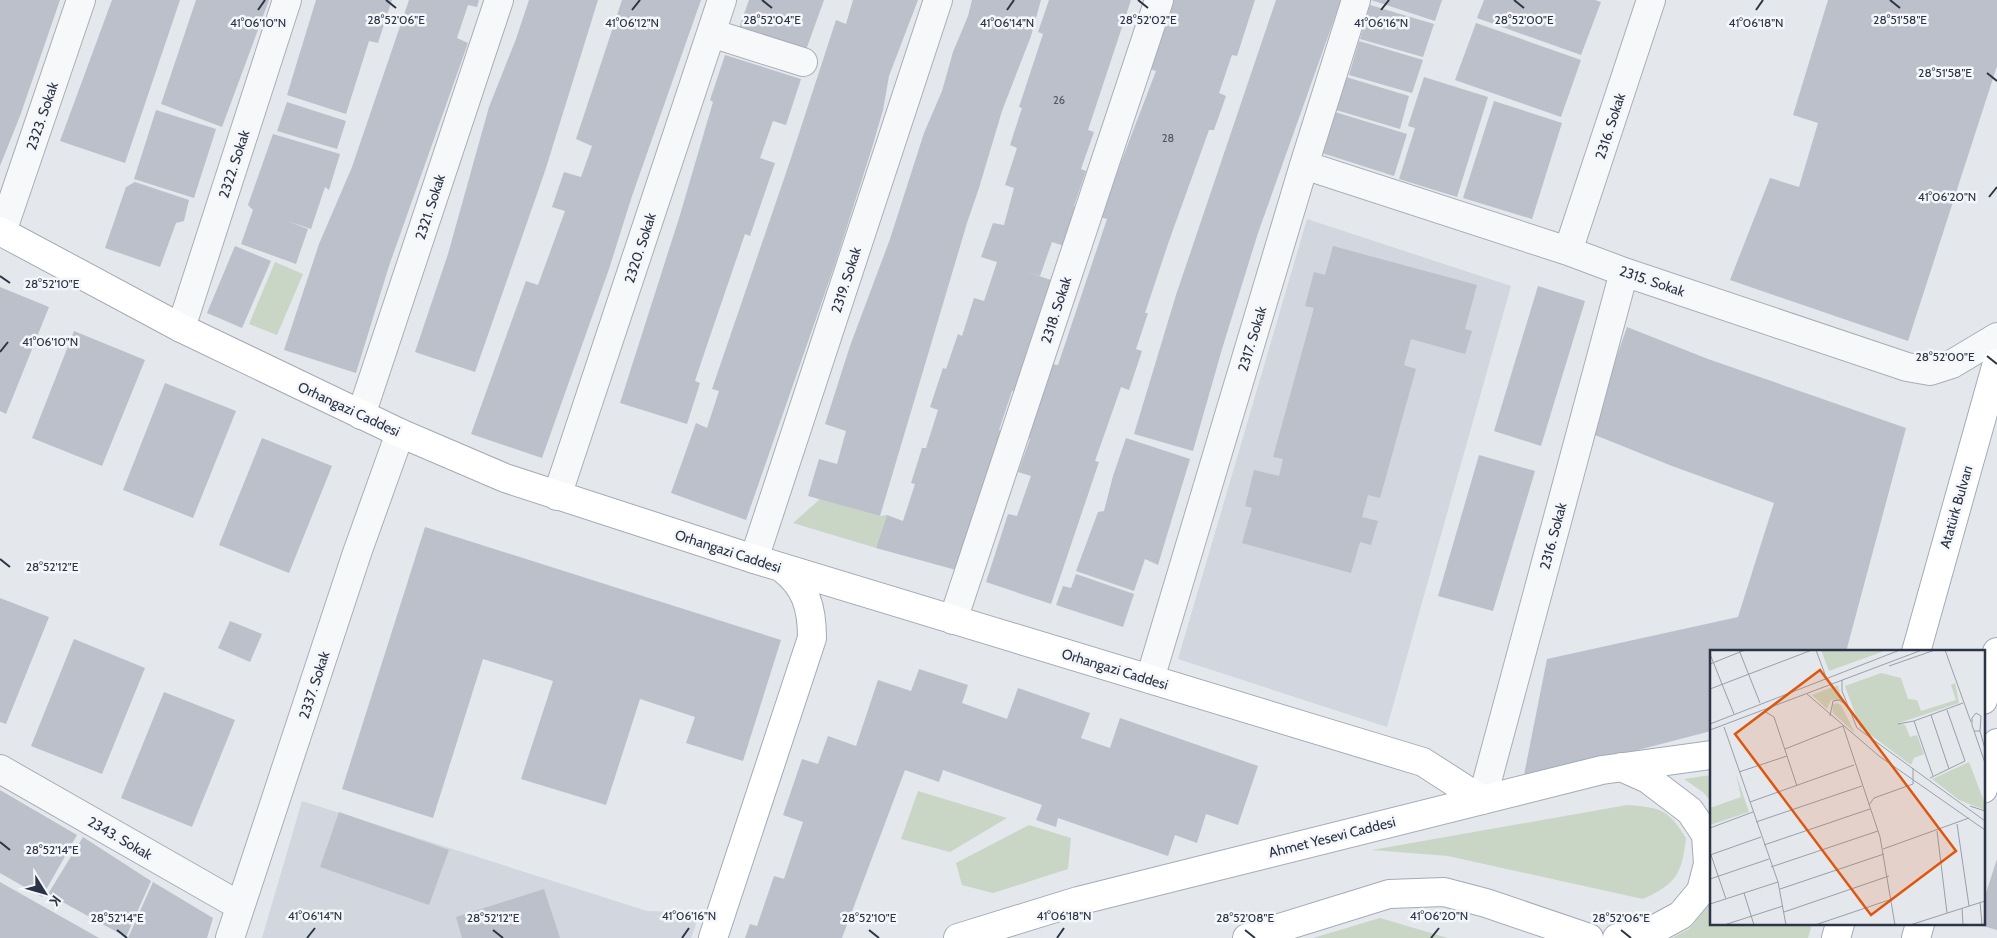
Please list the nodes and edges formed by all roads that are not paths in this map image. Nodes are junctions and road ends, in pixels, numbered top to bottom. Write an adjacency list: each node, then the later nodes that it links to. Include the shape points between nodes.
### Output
1 (81, 0): 12 (street, 2323. Sokak)
2 (287, 0): 15 (street, 2322. Sokak)
3 (499, 0): 18 (street, 2321. Sokak)
4 (722, 0): 9 (street, 2320. Sokak)
5 (938, 0): 22 (street, 2319. Sokak)
6 (1159, 0): 24 (street, 2318. Sokak)
7 (1356, 0): 11 (street, 2317. Sokak)
8 (1651, 0): 13 (street, 2316. Sokak)
9 (711, 33): 10 (street); 21 (street, 2320. Sokak)
10 (803, 62)
11 (1304, 165): 13 (street, 2315. Sokak); 27 (street, 2317. Sokak)
12 (1, 232): 15 (main road, Orhangazi Caddesi)
13 (1568, 251): 14 (street, 2315. Sokak)
14 (1624, 272): 16 (street, 2315. Sokak, via 1907,367 1930,371 1952,364); 34 (street, 2316. Sokak)
15 (181, 328): 18 (main road, Orhangazi Caddesi)
16 (1997, 337)
17 (1997, 363): 19 (main road, Atatürk Bulvarı)
18 (361, 415): 20 (main road, Orhangazi Caddesi)
19 (1989, 415): 25 (main road, Atatürk Bulvarı)
20 (400, 433): 21 (main road, Orhangazi Caddesi, via 505,478); 35 (street, 2337. Sokak)
21 (557, 496): 22 (main road, Orhangazi Caddesi)
22 (754, 560): 23 (main road, Orhangazi Caddesi)
23 (782, 568): 24 (main road, Orhangazi Caddesi); 37 (main road, via 793,576 808,602 812,638)
24 (953, 620): 27 (main road, Orhangazi Caddesi)
25 (1917, 650)
26 (1997, 652): 28 (main road)
27 (1150, 679): 34 (main road, Orhangazi Caddesi, via 1423,762)
28 (1984, 697)
29 (1997, 742): 33 (main road)
30 (1710, 755): 31 (main road, Ahmet Yesevi Caddesi)
31 (1621, 767): 34 (main road, Ahmet Yesevi Caddesi); 41 (main road, via 1648,779 1690,811 1706,835 1708,864 1701,891 1681,915 1657,928)
32 (0, 770): 35 (street, 2343. Sokak)
33 (1984, 786)
34 (1482, 800): 38 (main road, Ahmet Yesevi Caddesi, via 1078,901)
35 (240, 906): 36 (street, 2337. Sokak)
36 (230, 938)
37 (713, 938)
38 (958, 938)
39 (1247, 938): 40 (main road, via 1389,894 1444,892)
40 (1589, 938)
41 (1618, 938)

